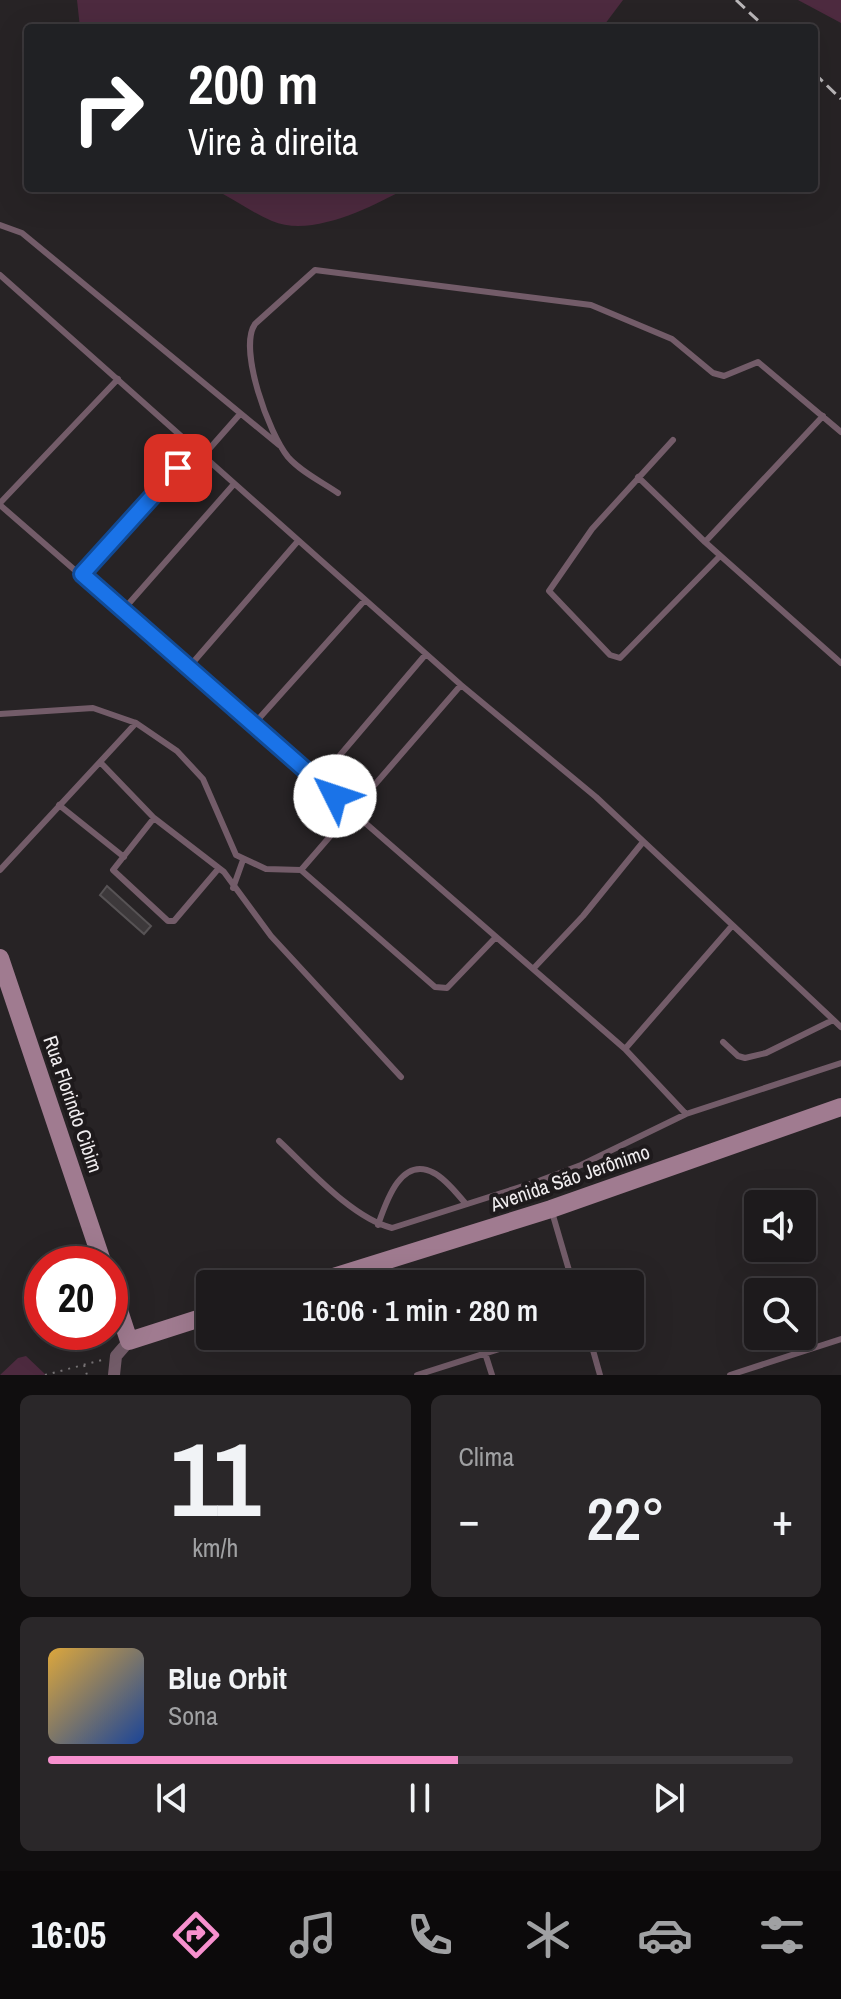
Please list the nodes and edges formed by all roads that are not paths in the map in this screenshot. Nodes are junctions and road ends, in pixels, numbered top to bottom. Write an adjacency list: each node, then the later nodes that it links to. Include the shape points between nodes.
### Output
1 (0, 225): 4 (lane, via 22,233)
2 (0, 275): 3 (lane)
3 (118, 379): 9 (lane); 14 (lane)
4 (240, 414): 8 (lane); 10 (lane)
5 (823, 416): 6 (lane); 8 (lane, via 758,362 717,375 672,339 591,305 326,269 306,275 249,335 249,361); 16 (lane)
6 (841, 432)
7 (673, 440): 11 (lane)
8 (282, 448): 13 (lane, via 293,462)
9 (195, 449): 10 (lane); 18 (lane)
10 (203, 456): 12 (lane)
11 (638, 477): 16 (lane); 17 (lane, via 549,588 610,655 620,658 627,653)
12 (234, 484): 15 (lane); 20 (lane)
13 (338, 493)
14 (0, 504): 18 (lane)
15 (298, 541): 19 (lane); 23 (lane)
16 (705, 542): 17 (lane)
17 (720, 556): 22 (lane)
18 (82, 574): 20 (lane)
19 (365, 600): 21 (lane); 27 (lane)
20 (124, 609): 23 (lane)
21 (426, 654): 24 (lane); 29 (lane)
22 (841, 663)
23 (189, 667): 27 (lane)
24 (461, 685): 31 (lane); 33 (lane)
25 (0, 714): 26 (lane, via 93,708)
26 (136, 723): 28 (lane); 35 (lane, via 177,751 203,779 236,855)
27 (254, 724): 29 (lane)
28 (100, 762): 30 (lane); 32 (lane)
29 (318, 781): 31 (lane)
30 (59, 805): 34 (lane); 37 (lane)
31 (352, 810): 38 (lane); 41 (lane)
32 (154, 818): 34 (lane); 36 (lane)
33 (643, 842): 40 (lane); 43 (lane)
34 (124, 857): 36 (lane, via 114,873 171,921)
35 (243, 860): 38 (lane, via 266,869); 39 (lane)
36 (219, 868): 39 (lane)
37 (0, 870)
38 (301, 870): 41 (lane, via 435,987 447,988)
39 (233, 888): 49 (lane)
40 (731, 927): 44 (lane); 47 (lane)
41 (496, 937): 43 (lane)
42 (0, 958): 56 (street, Rua Florindo Cibim)
43 (533, 969): 47 (lane)
44 (833, 1020): 45 (lane); 46 (lane, via 756,1056 738,1056)
45 (841, 1027)
46 (723, 1042)
47 (625, 1049): 51 (lane)
48 (841, 1063): 51 (lane)
49 (401, 1077)
50 (841, 1107): 54 (street, Avenida São Jerônimo)
51 (686, 1114): 53 (lane, via 581,1165)
52 (279, 1141): 55 (lane, via 329,1189)
53 (466, 1204): 55 (lane, via 392,1228); 55 (lane, via 435,1173 419,1169 403,1175 388,1196)
54 (551, 1209): 57 (street, Avenida São Jerônimo); 58 (lane)
55 (378, 1225)
56 (97, 1246)
57 (356, 1270)
58 (569, 1270)
59 (196, 1319): 62 (street)
60 (128, 1338): 62 (street)
61 (841, 1339): 70 (lane)
62 (129, 1341): 66 (street, via 116,1356)
63 (495, 1350): 65 (lane)
64 (593, 1350): 69 (lane)
65 (485, 1353): 67 (lane); 68 (lane)
66 (114, 1375)
67 (417, 1375)
68 (492, 1375)
69 (600, 1375)
70 (730, 1375)

